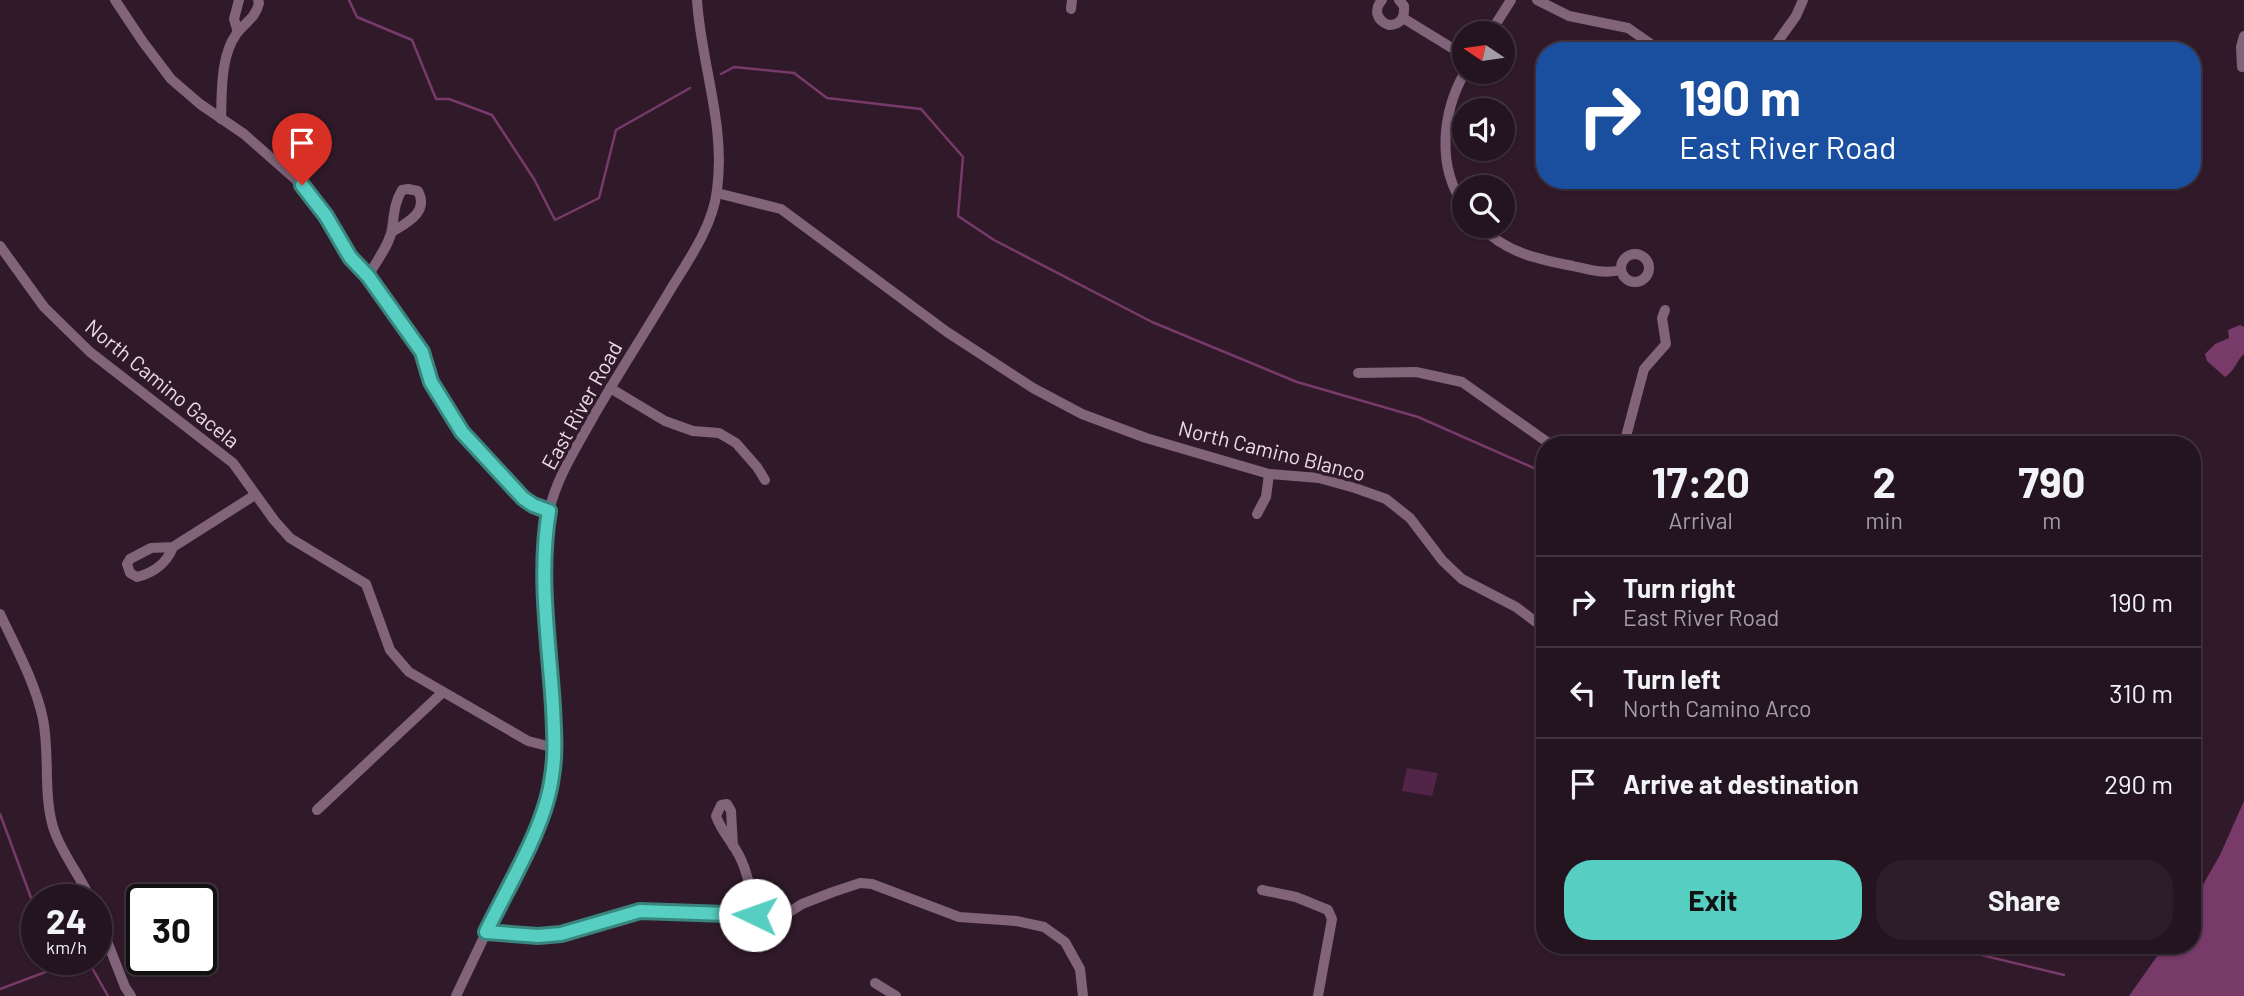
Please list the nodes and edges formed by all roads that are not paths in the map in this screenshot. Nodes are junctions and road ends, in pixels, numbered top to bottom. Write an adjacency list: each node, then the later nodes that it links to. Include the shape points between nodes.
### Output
1 (115, 0): 19 (street, via 172,79)
2 (239, 0): 12 (street, via 234,19)
3 (258, 0): 12 (street, via 256,13)
4 (697, 0): 21 (street, East River Road, via 717,122)
5 (1382, 0): 10 (street, via 1377,13 1383,23 1393,25)
6 (1399, 0): 10 (street, via 1404,6)
7 (1511, 0): 11 (street)
8 (1537, 0): 14 (street, via 1569,16 1629,28)
9 (1803, 0): 15 (street)
10 (1403, 18): 16 (street)
11 (1498, 21)
12 (238, 32): 19 (street, via 223,74)
13 (2244, 36): 17 (street)
14 (1648, 42)
15 (1777, 42)
16 (1452, 48)
17 (2242, 67)
18 (1459, 84): 20 (street, via 1451,99 1445,138)
19 (221, 119): 26 (street, via 302,185)
20 (1452, 182)
21 (717, 193): 29 (street, East River Road, via 696,248); 32 (street, North Camino Blanco, via 781,209 949,334 1083,414)
22 (392, 232): 26 (street)
23 (1494, 238): 25 (street, via 1529,257 1607,273)
24 (0, 246): 34 (street, North Camino Gacela, via 44,307 90,352 233,463)
25 (1621, 270)
26 (368, 276): 35 (street, via 422,352 431,382 462,432 523,498)
27 (1665, 310): 31 (street, via 1666,344 1644,369)
28 (1358, 373): 30 (street, via 1416,372 1462,382)
29 (610, 388): 33 (street, via 665,421 693,431 719,433 741,449); 35 (street, East River Road, via 568,461)
30 (1539, 436)
31 (1626, 436)
32 (1269, 474): 36 (street, via 1266,497); 39 (street, North Camino Blanco, via 1319,478 1386,499 1410,517 1462,579)
33 (765, 480)
34 (255, 495): 37 (street); 40 (street, North Camino Gacela, via 290,538 366,584 390,650 409,672)
35 (549, 511): 41 (street, East River Road, via 544,597)
36 (1257, 514)
37 (173, 547)
38 (0, 614): 44 (street, via 27,669 43,719 54,828)
39 (1536, 622)
40 (443, 692): 41 (street, North Camino Gacela, via 528,741); 42 (street)
41 (555, 748): 47 (street, East River Road, via 548,795 531,842)
42 (317, 810)
43 (733, 846): 46 (street, via 747,874)
44 (82, 884)
45 (1262, 890): 54 (street, via 1328,910 1332,919)
46 (755, 915): 47 (street, via 640,911 561,934); 53 (street, via 788,913 833,892 872,884 959,917 1044,927 1065,942 1080,969)
47 (486, 932): 51 (street, East River Road)
48 (112, 954): 50 (street)
49 (875, 984): 52 (street)
50 (131, 996)
51 (456, 996)
52 (896, 996)
53 (1083, 996)
54 (1318, 996)

